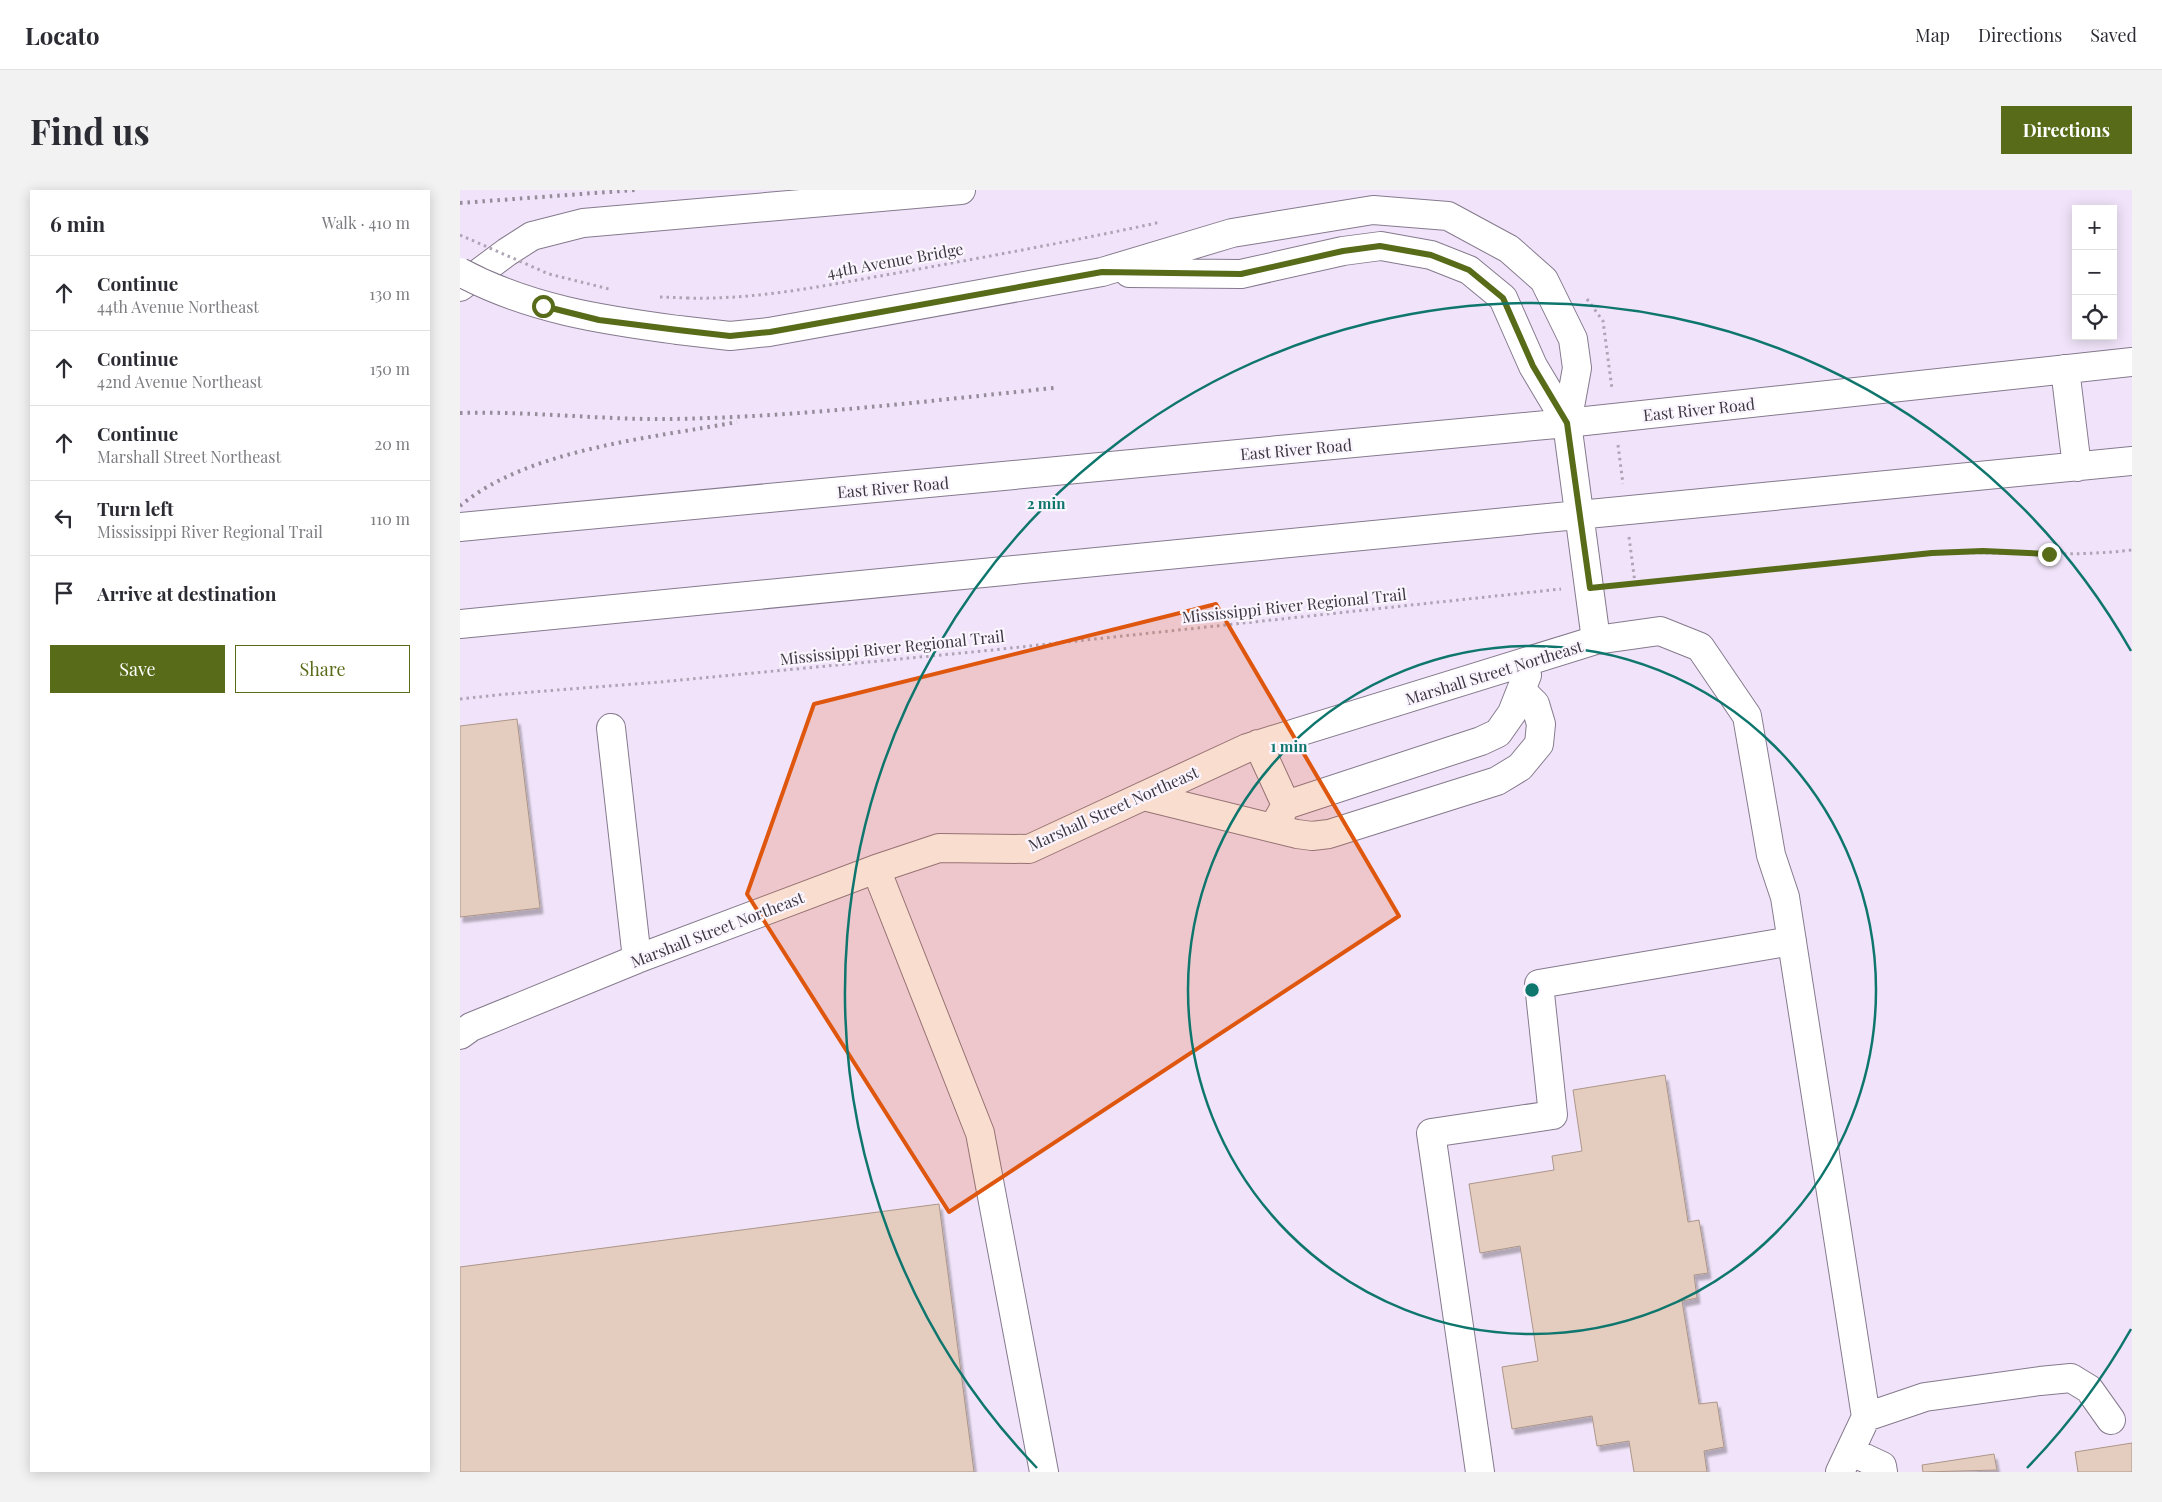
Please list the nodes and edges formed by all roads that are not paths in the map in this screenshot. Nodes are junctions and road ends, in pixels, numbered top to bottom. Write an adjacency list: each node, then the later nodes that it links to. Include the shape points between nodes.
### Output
1 (962, 190): 4 (street, via 583,222 532,236)
2 (460, 272): 3 (street, bridge, via 486,286 543,306 599,320 730,336 770,332)
3 (1102, 272): 7 (street, via 1241,274 1380,246 1431,255 1469,270 1503,298 1533,366); 7 (street, via 1232,233 1373,210 1448,216 1509,249 1544,280 1573,340 1577,368)
4 (460, 287)
5 (2132, 362): 6 (street, East River Road)
6 (2065, 369): 7 (street, East River Road); 9 (street)
7 (1567, 423): 10 (street, Marshall Street Northeast); 11 (street, East River Road)
8 (2132, 461): 9 (street)
9 (2077, 467): 10 (street)
10 (1580, 515): 12 (street); 13 (street, Marshall Street Northeast)
11 (460, 527)
12 (460, 624)
13 (1596, 640): 14 (street, Marshall Street Northeast); 21 (street, via 1660,631 1700,647 1747,716 1771,855 1786,897)
14 (1532, 661): 15 (street); 17 (street, Marshall Street Northeast)
15 (1521, 690): 19 (street, via 1512,713 1498,733); 19 (street, via 1535,704 1541,724 1539,744 1520,767 1497,780 1329,834 1312,836)
16 (610, 728): 22 (street)
17 (1258, 744): 18 (street, Marshall Street Northeast); 19 (street)
18 (1143, 796): 19 (street); 20 (street, Marshall Street Northeast, via 1029,849 939,848)
19 (1280, 817)
20 (876, 869): 22 (street, Marshall Street Northeast); 27 (street, via 980,1133)
21 (1792, 941): 24 (street); 28 (street, via 1539,984 1553,1115 1431,1133)
22 (637, 959): 23 (street, Marshall Street Northeast)
23 (460, 1035)
24 (1866, 1417): 25 (street, via 1925,1397 2071,1378 2089,1389); 26 (street)
25 (2111, 1420)
26 (1845, 1462): 29 (street, via 1882,1466)
27 (1044, 1472)
28 (1480, 1472)
29 (1883, 1472)

